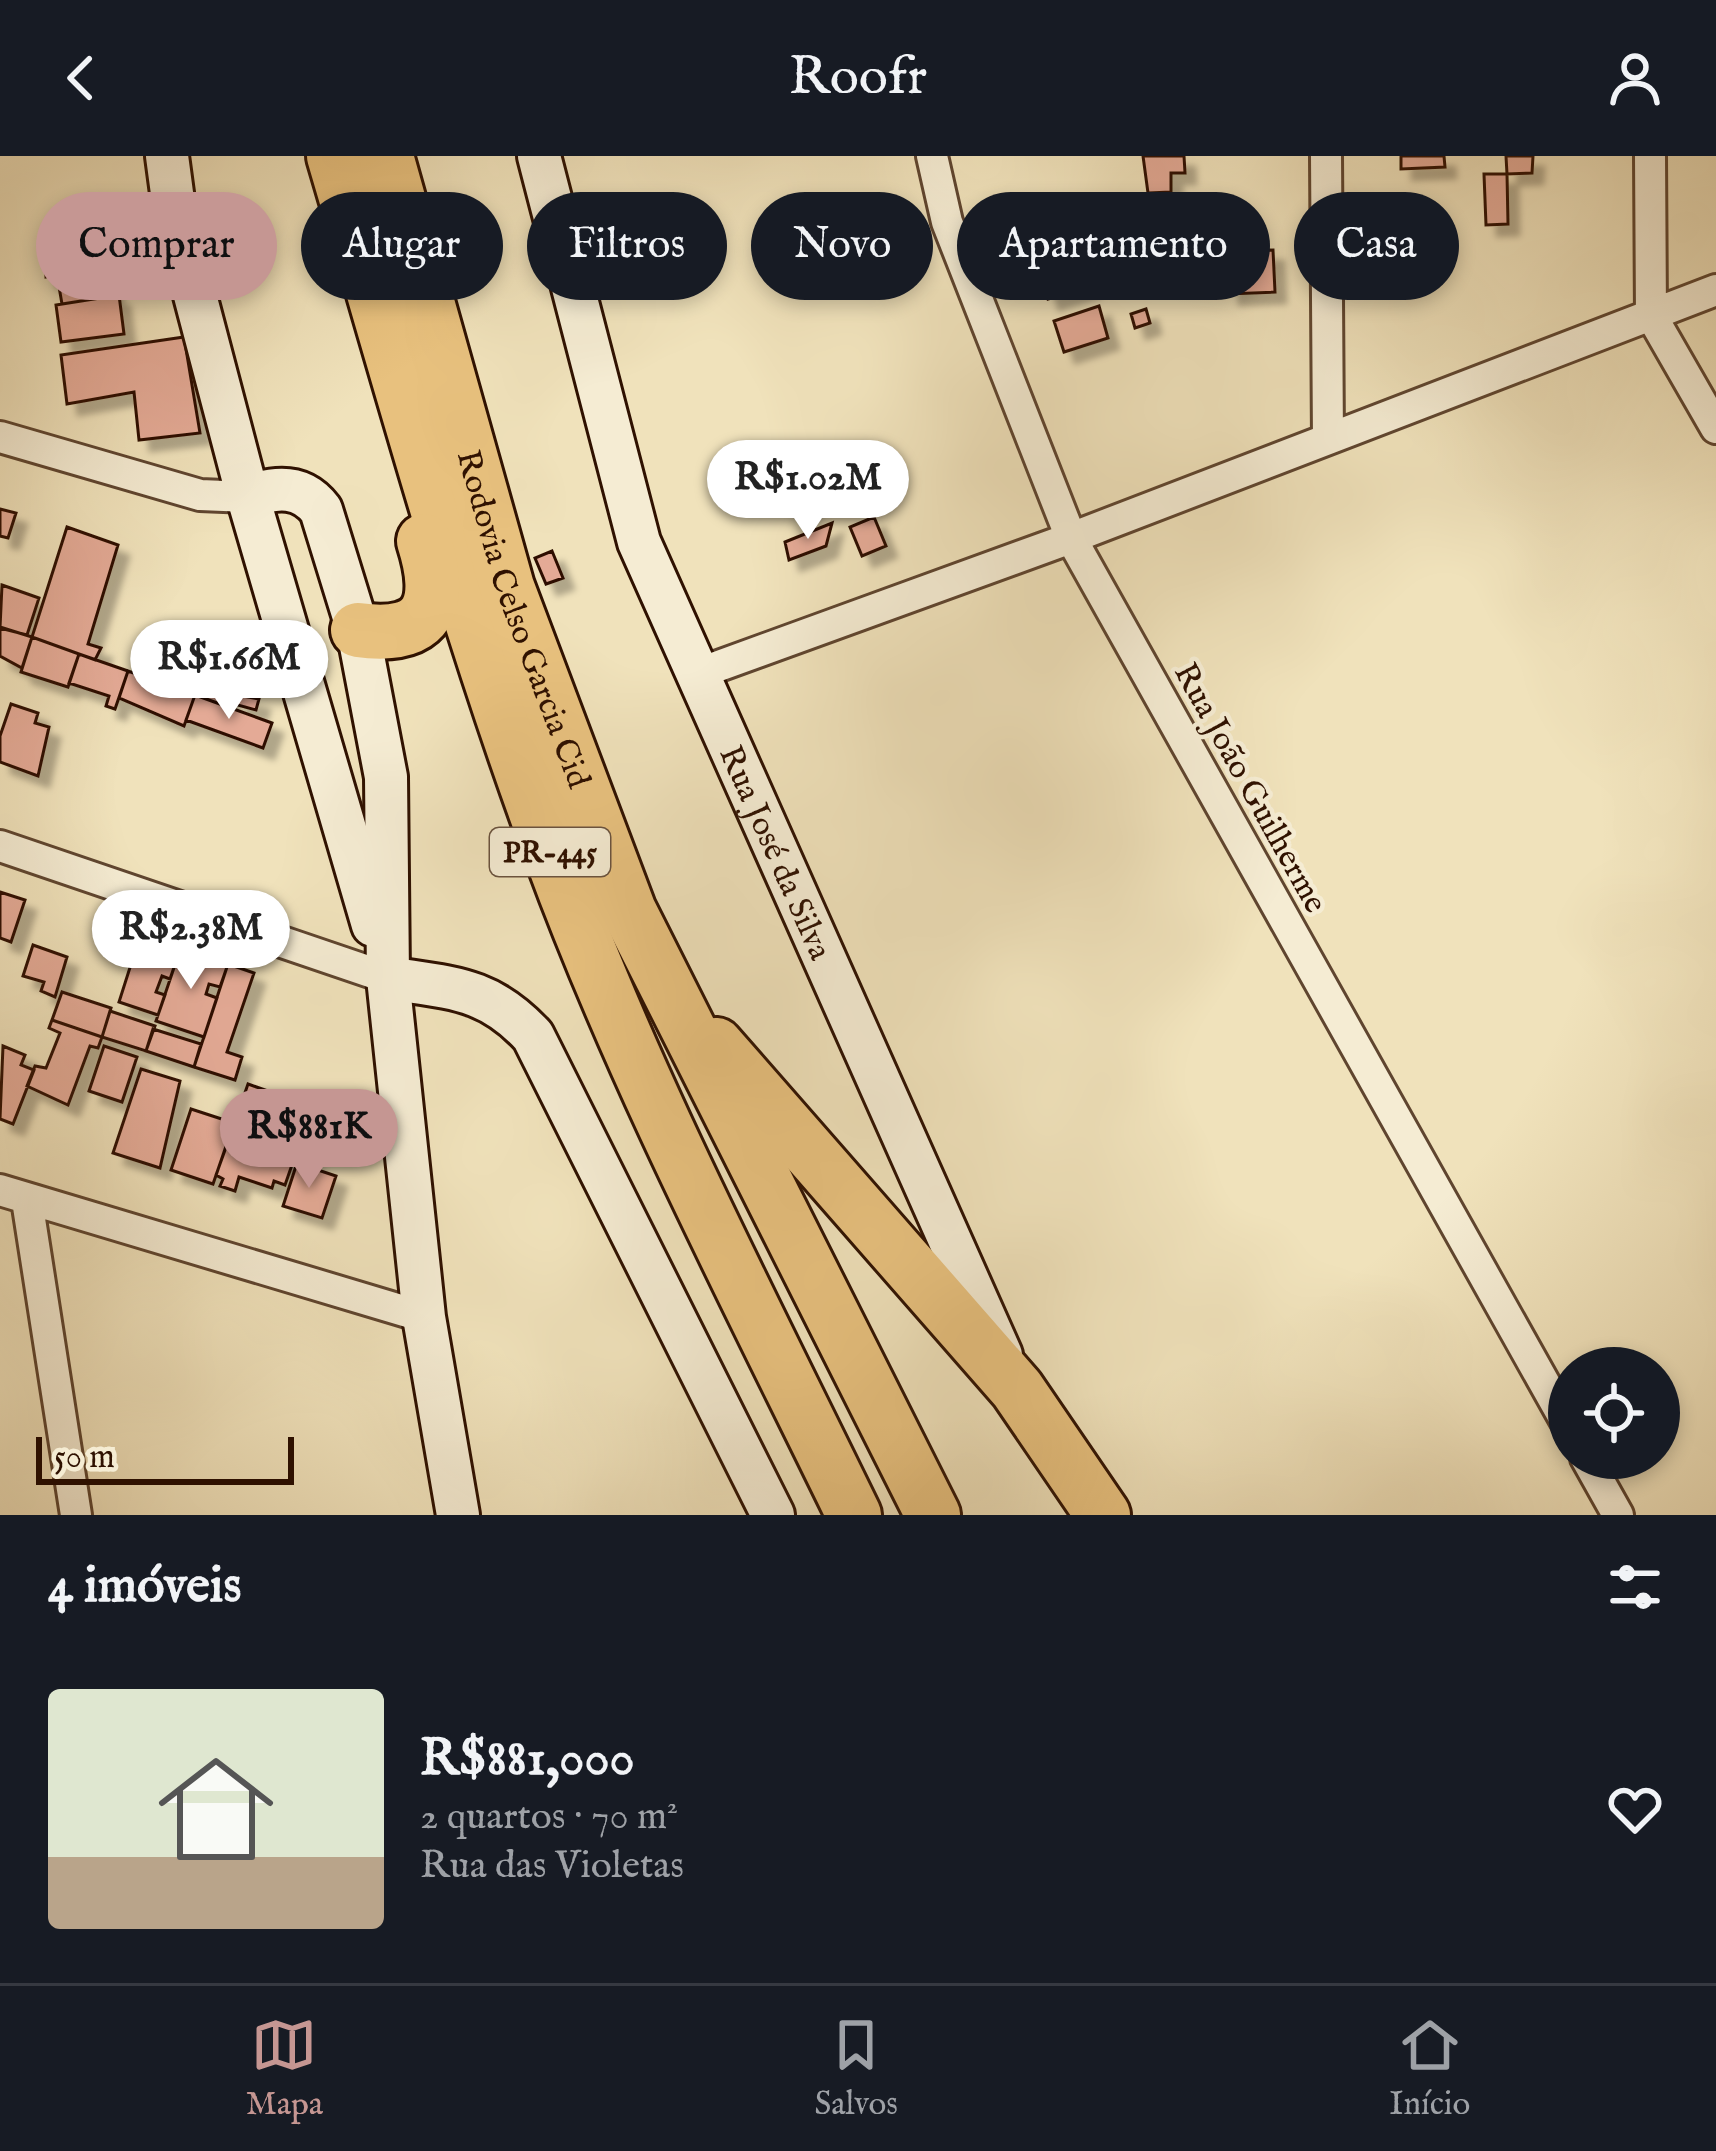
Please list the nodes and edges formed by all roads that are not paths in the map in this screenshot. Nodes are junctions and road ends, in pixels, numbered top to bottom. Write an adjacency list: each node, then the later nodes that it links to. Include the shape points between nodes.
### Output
1 (166, 156): 13 (street)
2 (330, 156): 15 (highway, via 346,285 437,582 430,608 413,625 391,634); 28 (highway, Rodovia Celso Garcia Cid / PR-445, via 552,858 615,1010)
3 (386, 156): 19 (highway, Rodovia Celso Garcia Cid / PR-445, via 507,587)
4 (539, 156): 16 (street, Rua José da Silva, via 639,542)
5 (932, 156): 14 (street, Rua João Guilherme, via 947,222)
6 (1326, 156): 12 (street)
7 (1650, 156): 9 (street)
8 (1716, 290): 9 (street)
9 (1651, 315): 10 (street); 12 (street)
10 (1716, 428)
11 (0, 437): 13 (street, via 200,494)
12 (1328, 439): 14 (street)
13 (248, 497): 15 (street, via 287,489 310,495); 18 (street)
14 (1071, 538): 16 (street); 23 (street, Rua João Guilherme)
15 (358, 630): 18 (street, via 386,777)
16 (694, 675): 22 (street, Rua José da Silva)
17 (0, 846): 18 (street)
18 (388, 978): 21 (street); 27 (street, via 506,1006 533,1036)
19 (662, 983): 22 (highway); 29 (highway, Rodovia Celso Garcia Cid / PR-445)
20 (14, 1195): 21 (street); 25 (street)
21 (424, 1317): 26 (street)
22 (1017, 1389): 30 (highway, Rua José da Silva)
23 (1548, 1390)
24 (1598, 1479): 31 (street)
25 (76, 1515)
26 (458, 1515)
27 (773, 1515)
28 (854, 1515)
29 (933, 1515)
30 (1103, 1515)
31 (1618, 1515)

